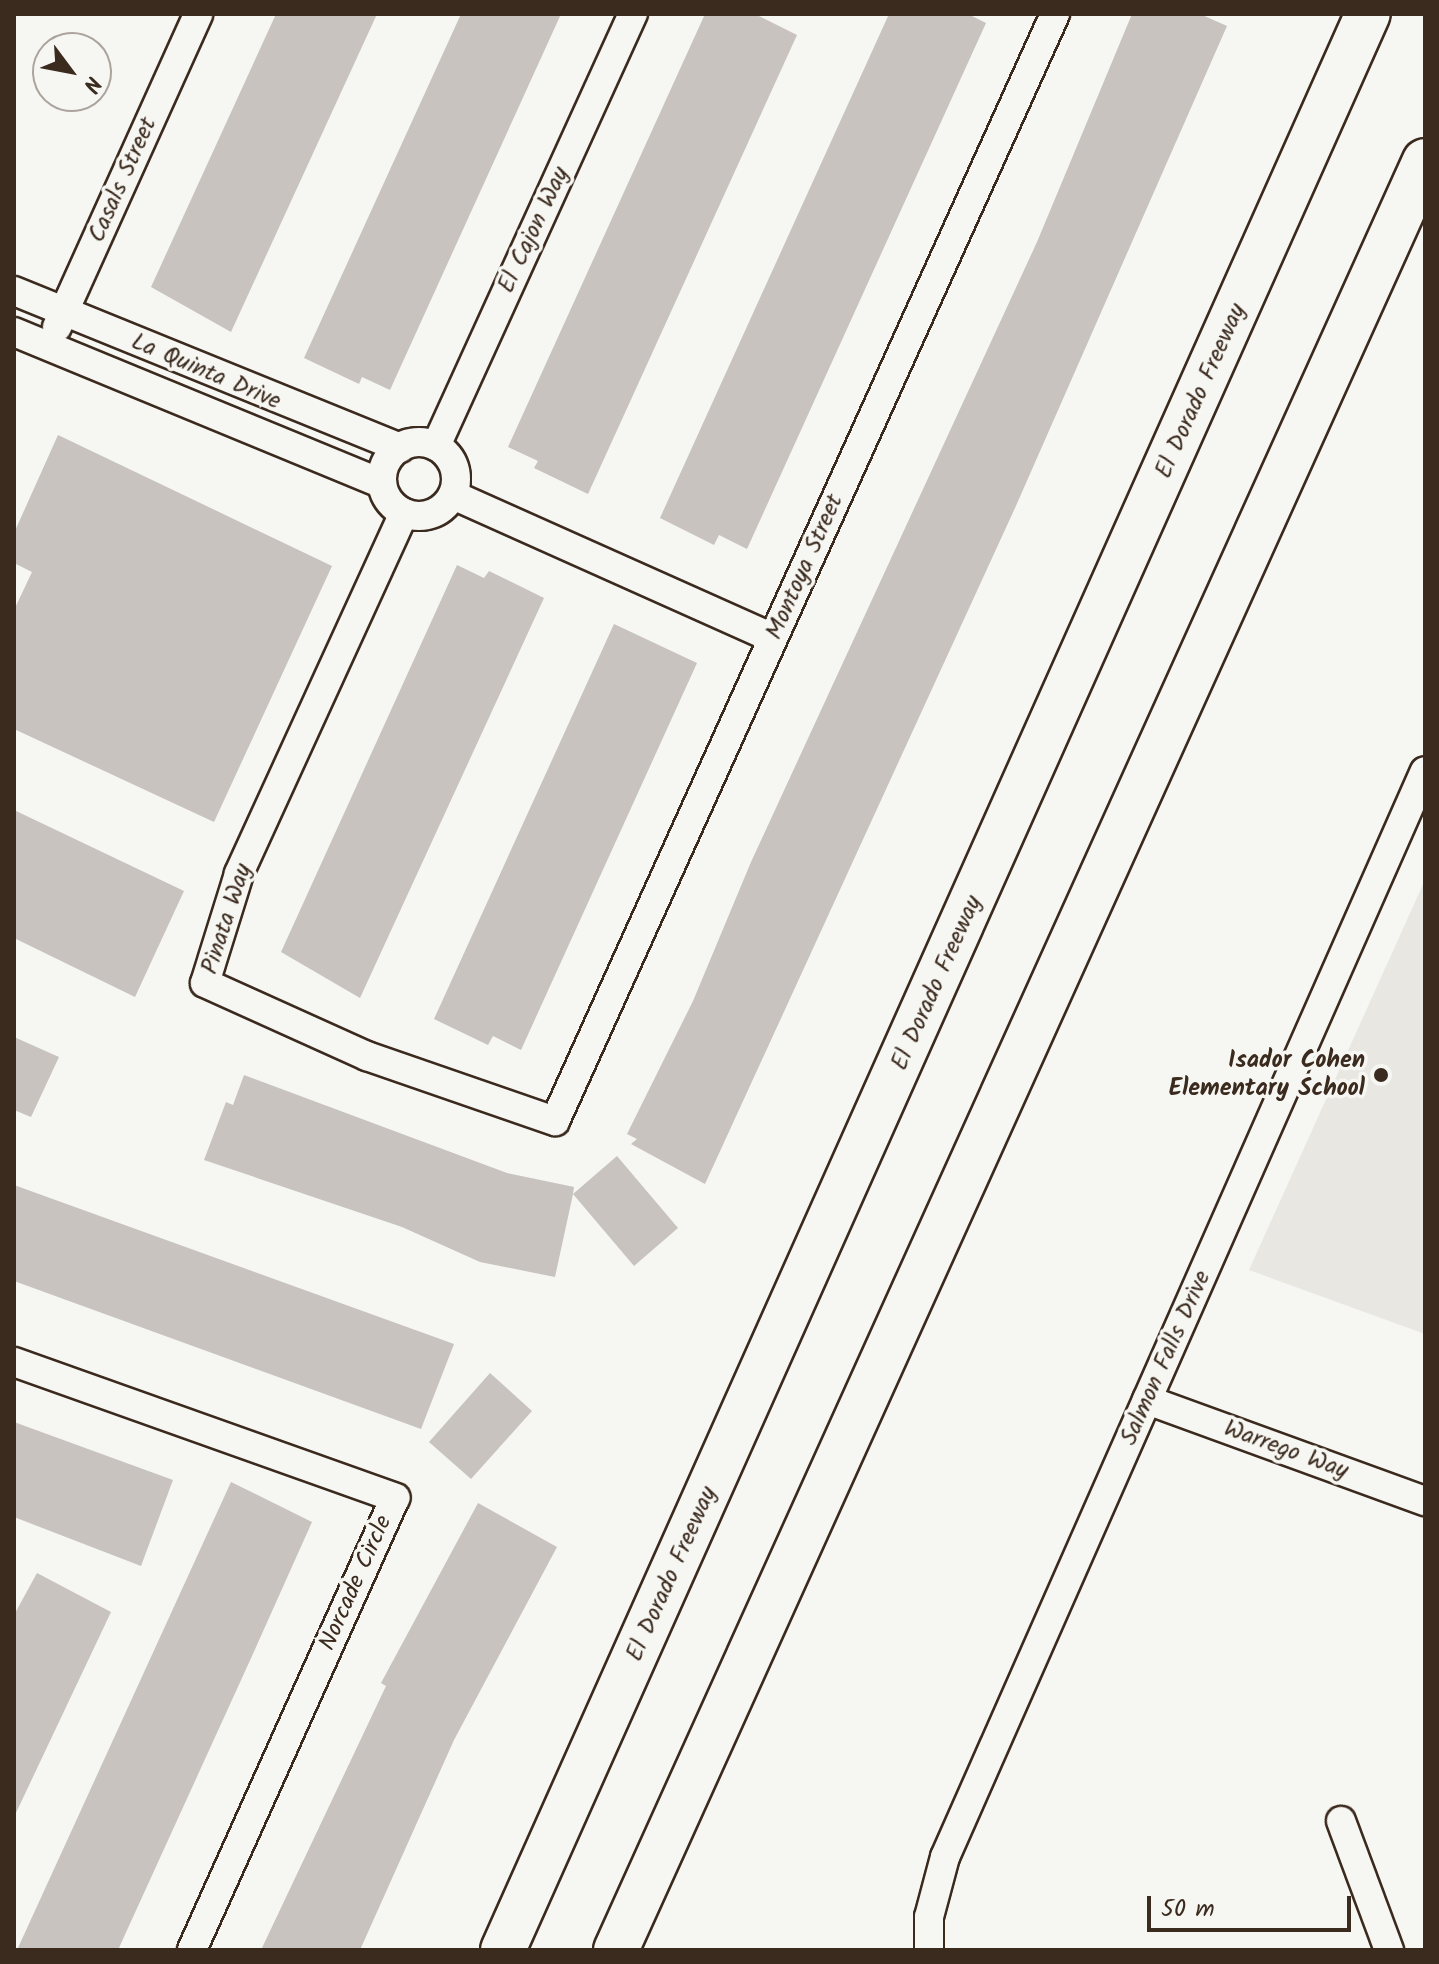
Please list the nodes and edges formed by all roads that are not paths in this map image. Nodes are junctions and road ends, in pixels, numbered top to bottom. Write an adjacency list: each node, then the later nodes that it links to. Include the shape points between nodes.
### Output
1 (198, 14): 7 (street, Casals Street)
2 (633, 14): 10 (street, El Cajon Way)
3 (1055, 14): 15 (street, Montoya Street)
4 (1368, 14): 23 (highway, El Dorado Freeway)
5 (1425, 161): 24 (highway)
6 (14, 291): 7 (street, La Quinta Drive)
7 (64, 312): 9 (street, Casals Street); 11 (street, La Quinta Drive)
8 (14, 332): 9 (street, La Quinta Drive)
9 (48, 346): 12 (street, La Quinta Drive)
10 (436, 446): 11 (street); 13 (street, via 452,461)
11 (400, 448): 12 (street, via 387,462)
12 (382, 484): 14 (street)
13 (453, 495): 14 (street, via 432,514); 15 (street)
14 (404, 513): 17 (street, Pinata Way, via 239,874 205,983 367,1056)
15 (773, 638): 17 (street, Montoya Street)
16 (1425, 771): 19 (street, Salmon Falls Drive)
17 (555, 1121)
18 (14, 1362): 22 (street, Norcade Circle, via 395,1498)
19 (1147, 1400): 20 (street, Warrego Way); 25 (street, Salmon Falls Drive, via 945,1857 929,1917)
20 (1425, 1501)
21 (1341, 1821): 26 (street)
22 (192, 1950)
23 (503, 1950)
24 (616, 1950)
25 (929, 1950)
26 (1389, 1950)

